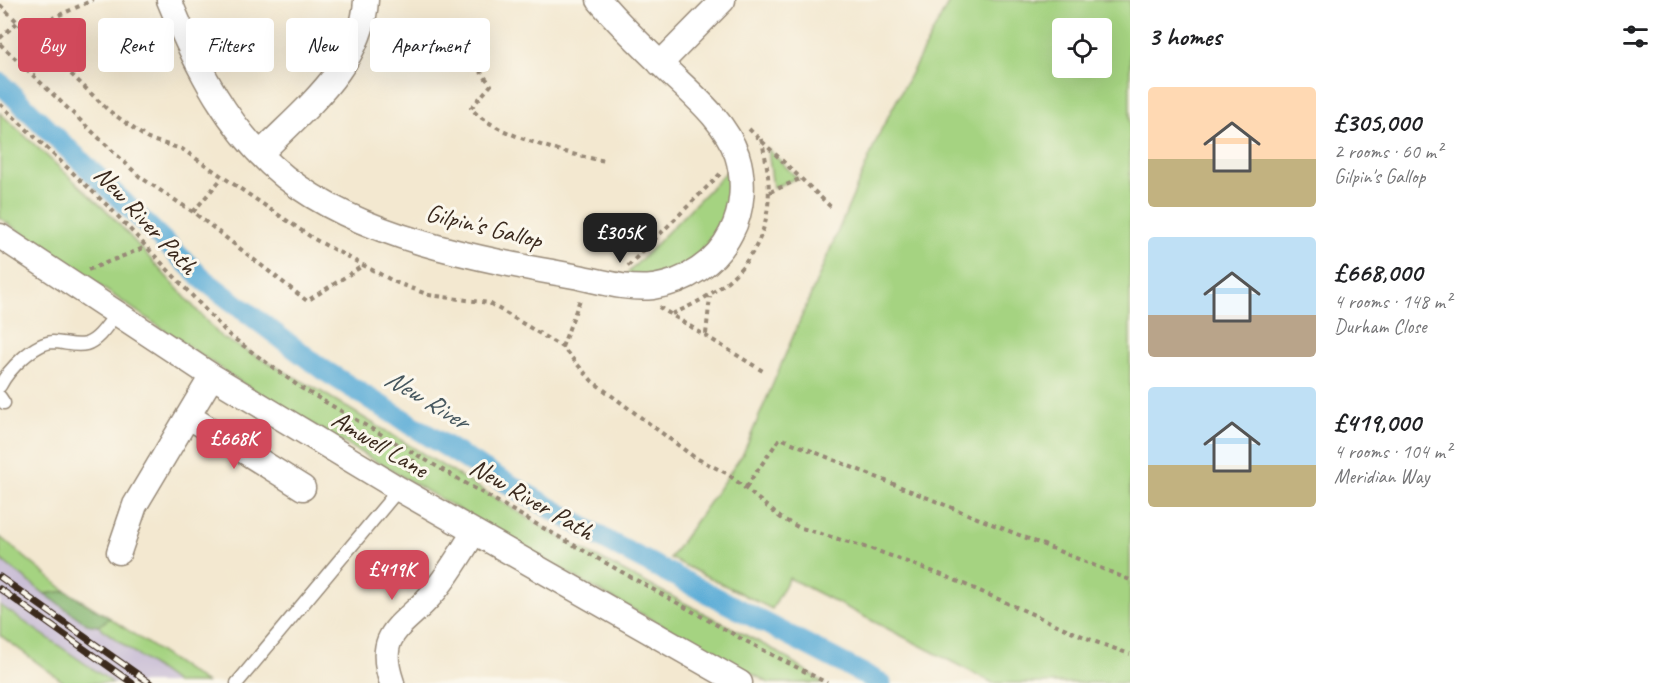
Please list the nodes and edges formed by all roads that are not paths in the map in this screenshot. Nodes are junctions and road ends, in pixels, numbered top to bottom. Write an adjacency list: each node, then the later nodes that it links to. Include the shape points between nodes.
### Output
1 (169, 0): 6 (street, Gilpin's Gallop, via 221,105)
2 (366, 0): 6 (street, via 360,33 350,55 336,75)
3 (599, 0): 5 (street, Gilpin's Gallop)
4 (723, 0): 5 (street)
5 (660, 64): 6 (street, Gilpin's Gallop, via 720,123 738,156 742,192 734,227 719,252 680,280 652,287 507,264 381,228 318,199)
6 (260, 154)
7 (0, 236): 8 (street, Amwell Lane)
8 (116, 314): 9 (street, Amwell Lane); 10 (lane, via 98,337 85,344 41,345)
9 (212, 375): 11 (street); 13 (street, Amwell Lane)
10 (0, 386)
11 (188, 416): 12 (street); 15 (street, via 135,505)
12 (303, 488)
13 (399, 489): 14 (street, Amwell Lane); 17 (lane)
14 (474, 532): 16 (street, Amwell Lane); 18 (street, via 434,592 403,619 391,636 387,661)
15 (119, 552)
16 (724, 679)
17 (237, 683)
18 (392, 683)

